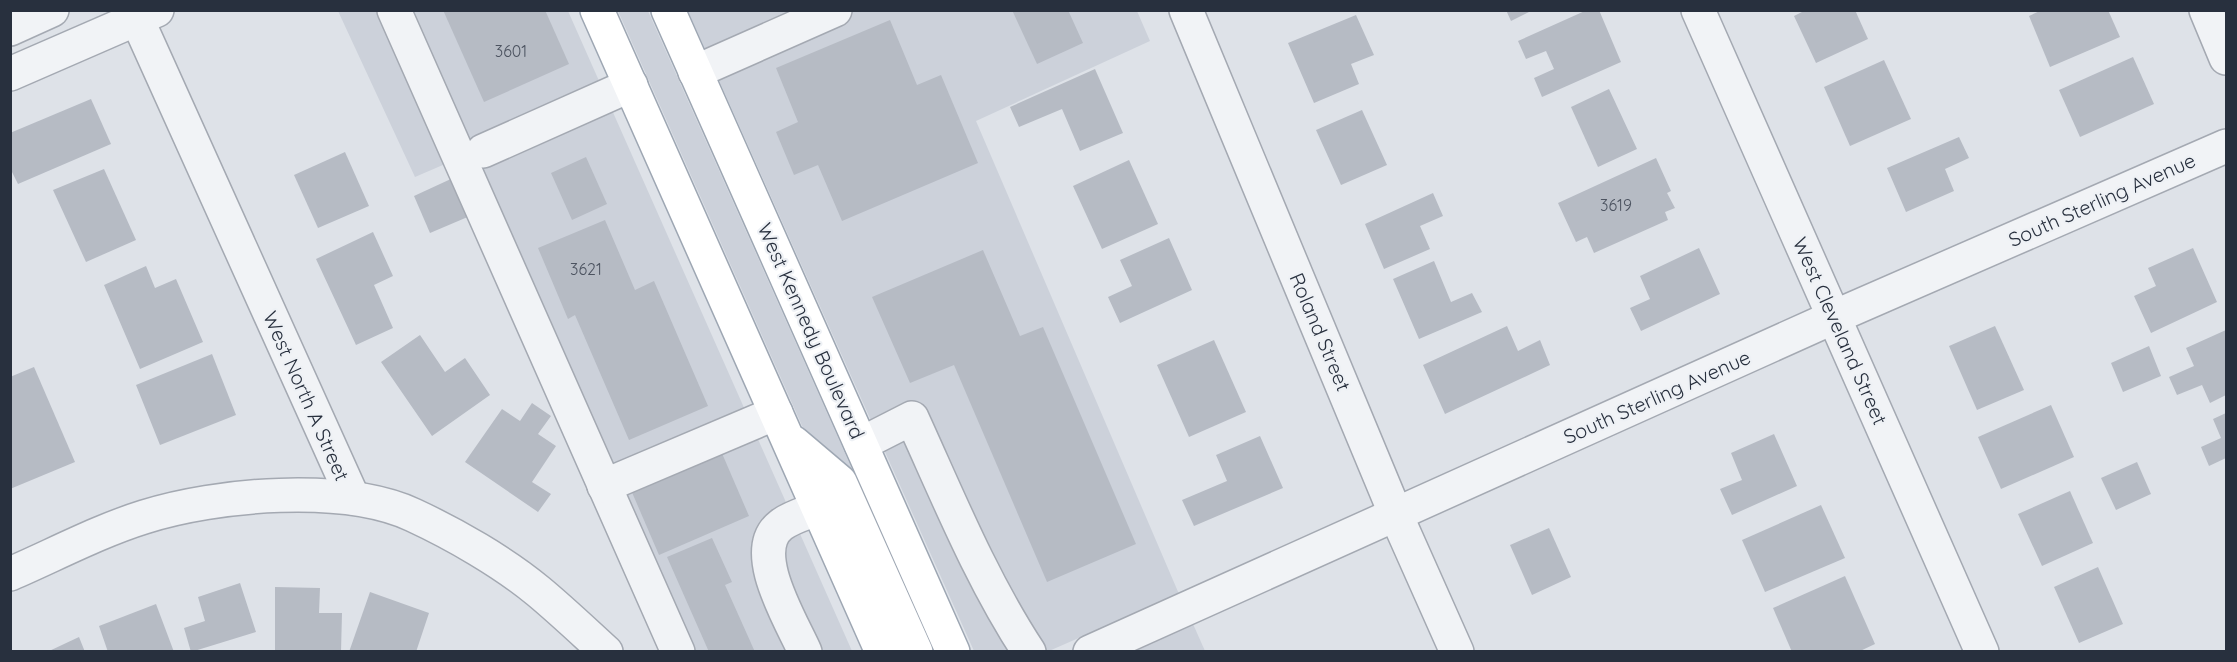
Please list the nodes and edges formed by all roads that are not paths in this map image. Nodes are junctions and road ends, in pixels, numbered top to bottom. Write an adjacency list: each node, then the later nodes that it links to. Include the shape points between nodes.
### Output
1 (52, 10): 10 (street)
2 (394, 10): 20 (street)
3 (597, 10): 14 (main road)
4 (668, 10): 12 (main road, West Kennedy Boulevard)
5 (835, 10): 12 (street)
6 (1186, 10): 23 (street, Roland Street)
7 (1698, 10): 17 (street, West Cleveland Street)
8 (2206, 10): 11 (street)
9 (147, 15): 13 (street); 21 (street, West North A Street)
10 (10, 29)
11 (2226, 58)
12 (695, 72): 19 (main road, West Kennedy Boulevard)
13 (10, 74)
14 (631, 86): 16 (street); 18 (main road)
15 (2226, 146): 17 (street, South Sterling Avenue)
16 (483, 151)
17 (1834, 317): 23 (street, South Sterling Avenue); 34 (street, West Cleveland Street)
18 (782, 425): 20 (street); 22 (main road); 29 (main road, via 840,482)
19 (861, 444): 30 (main road, West Kennedy Boulevard); 31 (street, via 912,418 968,541 1010,623)
20 (603, 486): 26 (street)
21 (352, 498): 24 (street, via 268,495 206,500 143,517); 25 (street, West North A Street, via 412,514 469,545 537,590)
22 (819, 508): 27 (street, via 781,524 767,553 770,572); 28 (main road)
23 (1396, 515): 32 (street, South Sterling Avenue); 33 (street, Roland Street)
24 (10, 574)
25 (606, 651)
26 (678, 651)
27 (806, 651)
28 (882, 651)
29 (916, 651)
30 (953, 651)
31 (1029, 651)
32 (1090, 651)
33 (1457, 651)
34 (1982, 651)

